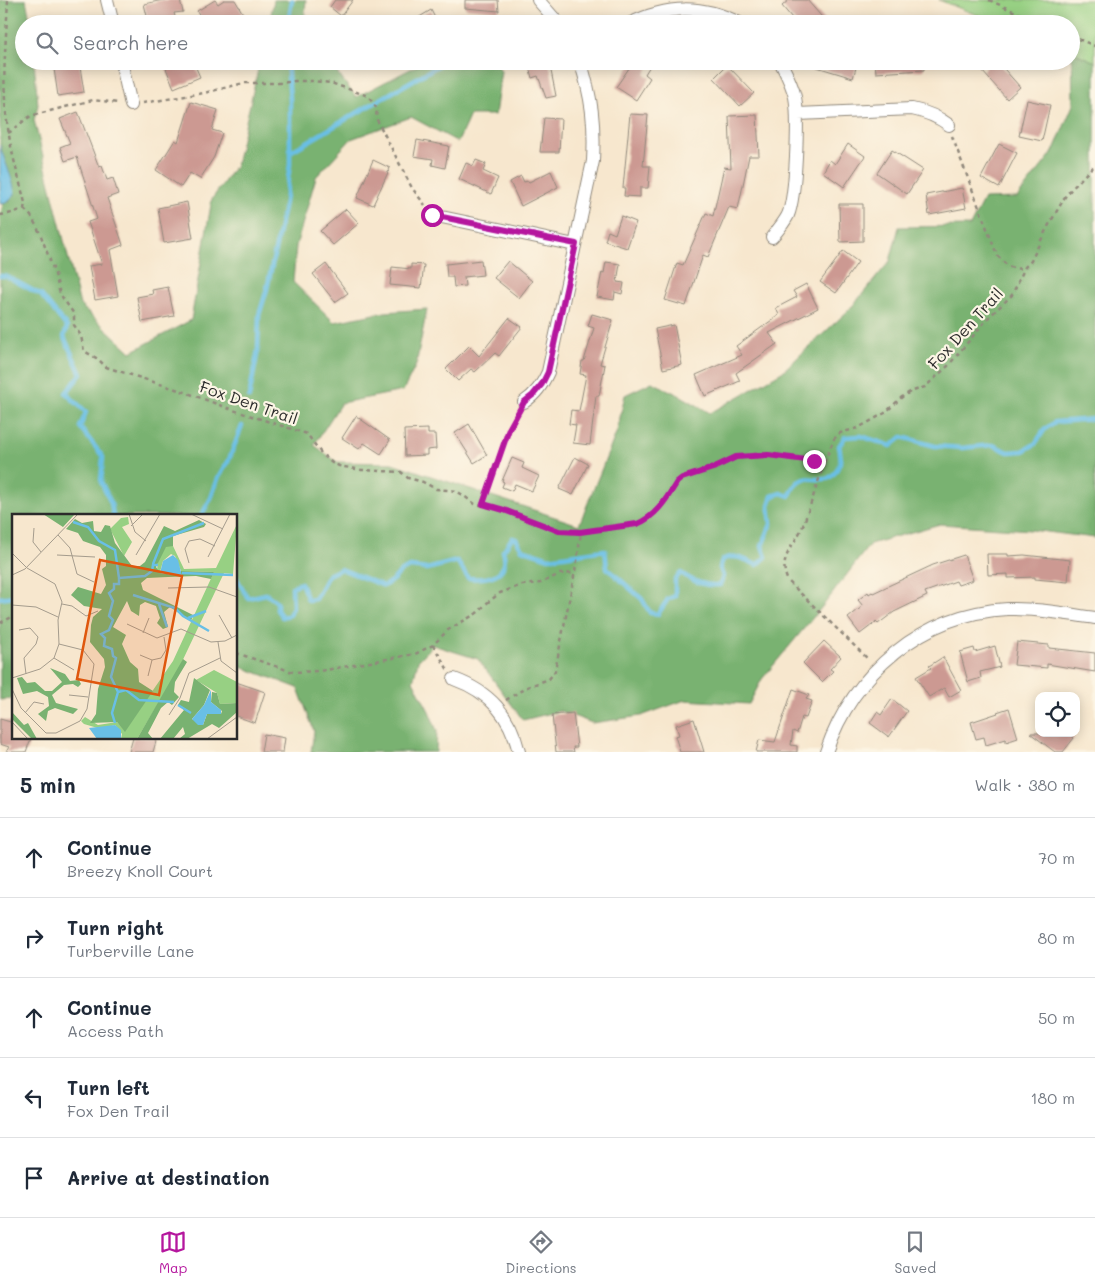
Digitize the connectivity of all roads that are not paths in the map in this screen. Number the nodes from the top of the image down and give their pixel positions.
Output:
1 (107, 0) edge
2 (538, 0) edge
3 (111, 15) edge
4 (551, 15) edge
5 (649, 15) edge
6 (723, 15) edge
7 (123, 70) edge
8 (583, 70) edge
9 (785, 70) edge
10 (131, 105) dead end
11 (798, 114) junction
12 (949, 125) road end
13 (432, 215) road end
14 (772, 236) dead end
15 (576, 244) junction
16 (524, 402) road end
17 (1095, 618) edge
18 (454, 680) road end
19 (519, 752) edge
20 (826, 752) edge

1 - 3 street
2 - 4 street
5 - 6 street
7 - 10 street
8 - 15 street
9 - 11 street
11 - 12 street
11 - 14 street
13 - 15 street
15 - 16 street
17 - 20 street
18 - 19 street

